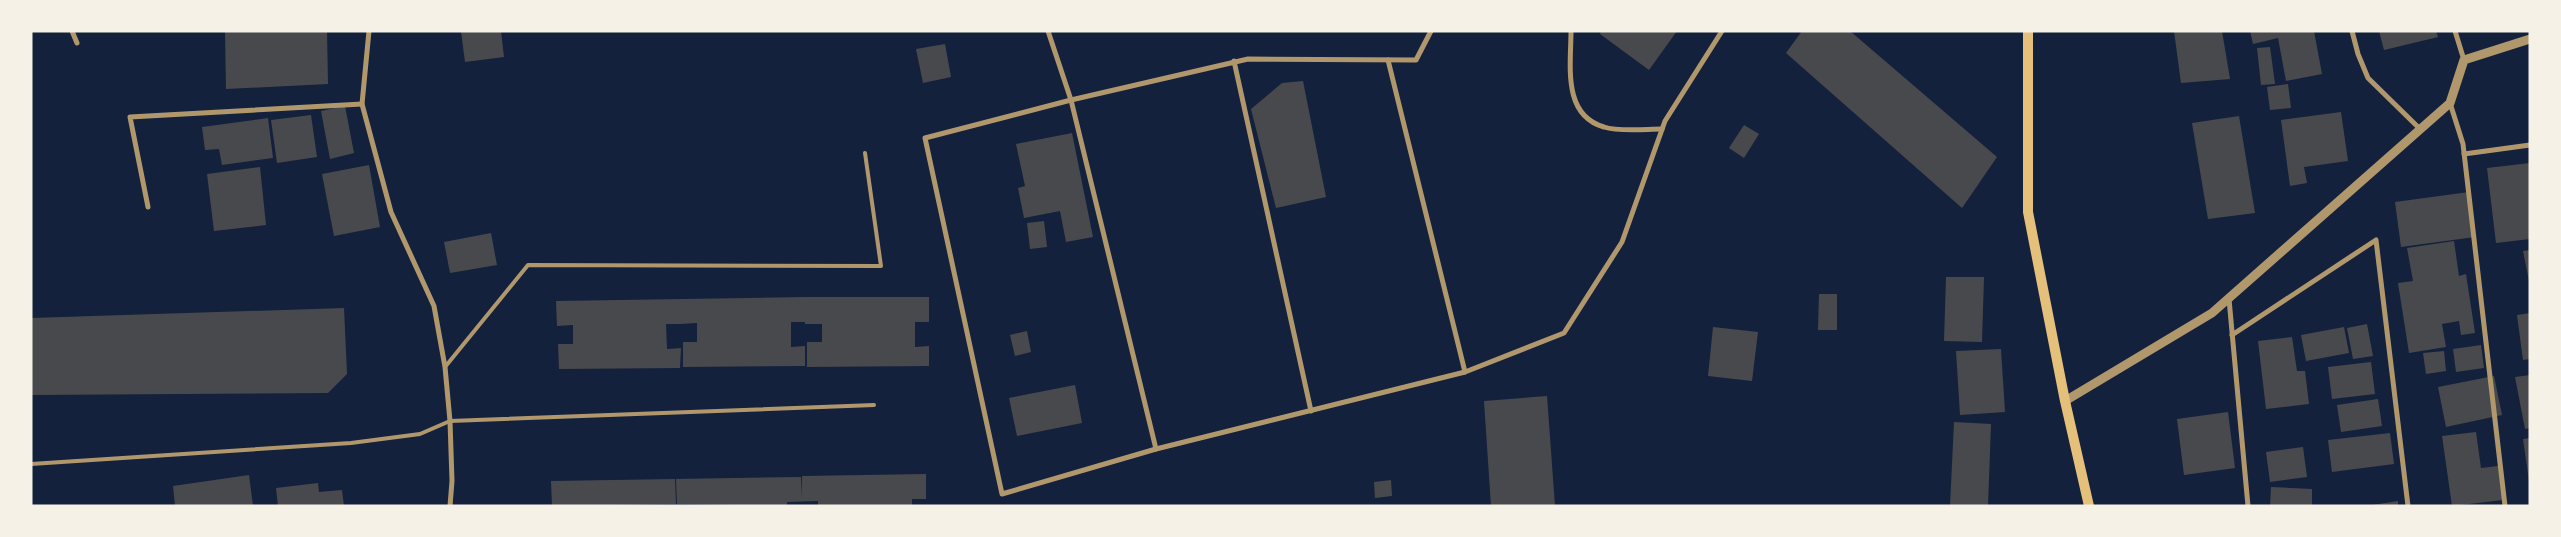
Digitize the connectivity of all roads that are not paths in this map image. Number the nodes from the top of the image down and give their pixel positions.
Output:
1 (72, 31) edge
2 (369, 31) edge
3 (1048, 31) edge
4 (1430, 31) edge
5 (1571, 31) edge
6 (1722, 31) edge
7 (2028, 31) edge
8 (2352, 31) edge
9 (2455, 31) edge
10 (2530, 39) edge
11 (77, 43) dead end
12 (1388, 60) junction
13 (2464, 60) junction
14 (1234, 61) junction
15 (1071, 100) junction
16 (2450, 103) junction
17 (362, 104) junction
18 (2419, 128) junction
19 (1662, 129) junction
20 (2530, 146) edge
21 (865, 153) dead end
22 (2464, 154) junction
23 (148, 208) dead end
24 (2229, 298) junction
25 (2232, 335) junction
26 (445, 367) junction
27 (1465, 372) junction
28 (2065, 401) junction
29 (874, 405) dead end
30 (1311, 411) junction
31 (450, 421) junction
32 (1156, 449) junction
33 (31, 464) edge
34 (450, 506) edge
35 (2089, 506) edge
36 (2248, 506) edge
37 (2408, 506) edge
38 (2505, 506) edge

1 - 11 street
2 - 17 street
3 - 15 street
4 - 12 street
5 - 19 street
6 - 19 street
7 - 28 main road
8 - 18 street
9 - 13 street
10 - 13 street
12 - 14 street
12 - 27 street
13 - 16 street
14 - 15 street
14 - 30 street
15 - 32 street
15 - 32 street
16 - 18 street
16 - 22 street
17 - 23 street
17 - 26 street
18 - 24 street
19 - 27 street
20 - 22 street
21 - 26 lane
22 - 38 street
24 - 25 street
24 - 28 street
25 - 36 street
25 - 37 street
26 - 31 street
27 - 30 street
28 - 35 main road
29 - 31 lane
30 - 32 street
31 - 33 lane
31 - 34 street

